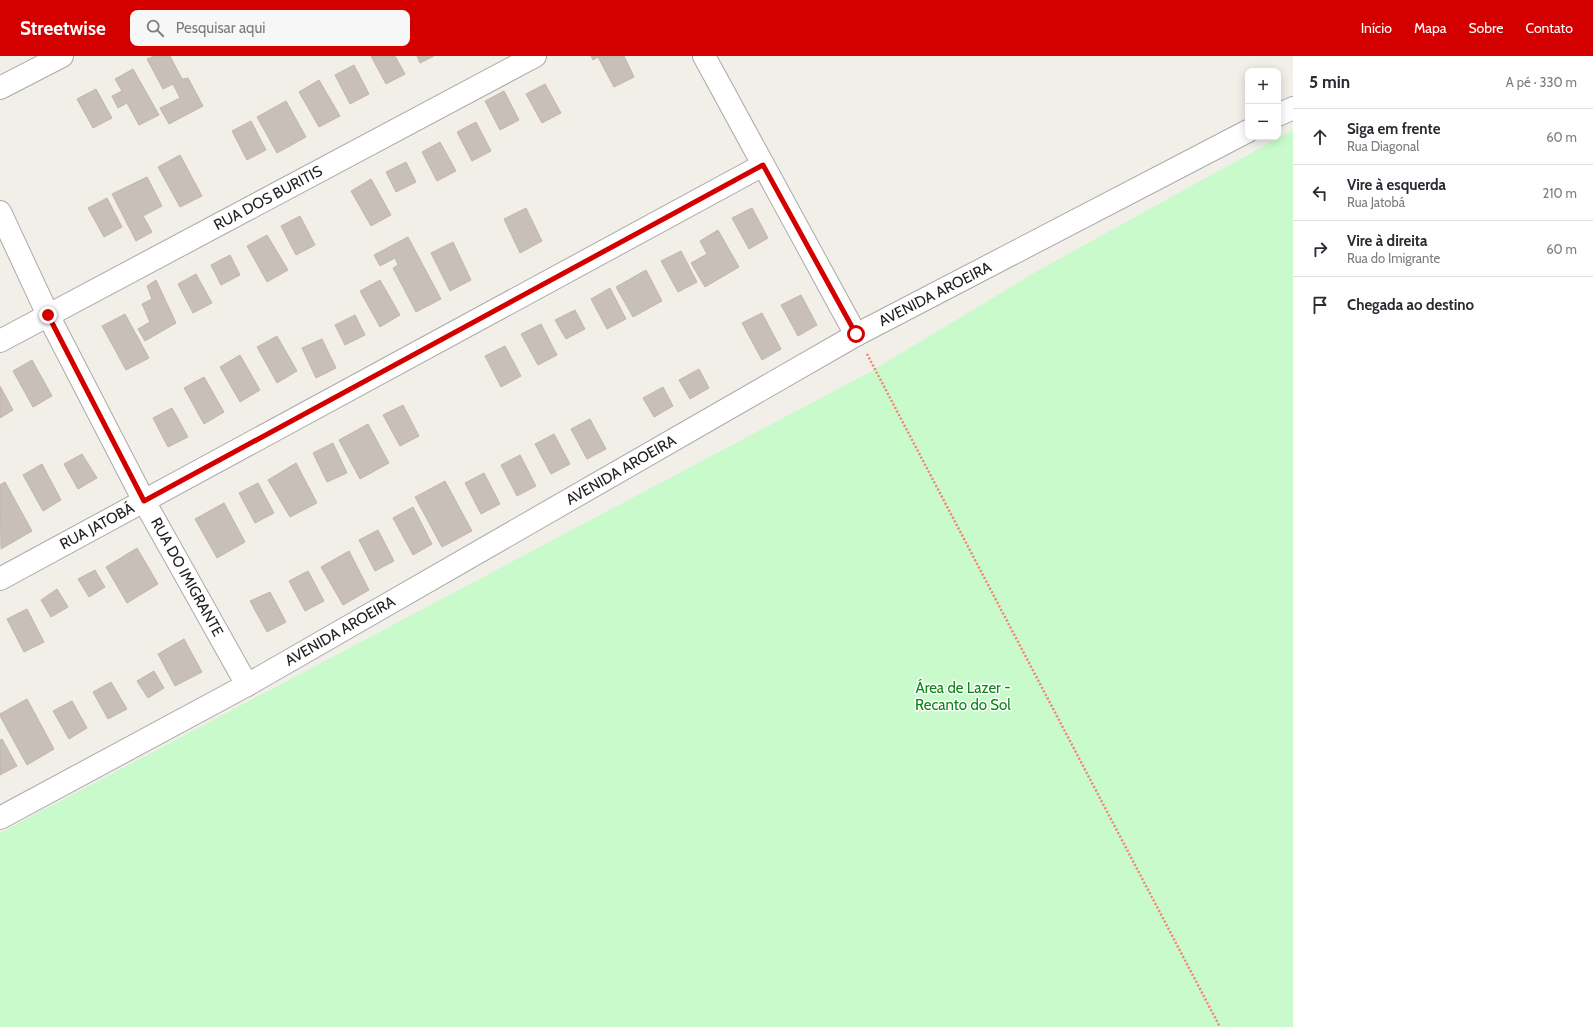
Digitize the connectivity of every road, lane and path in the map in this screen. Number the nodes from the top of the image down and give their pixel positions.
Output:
1 (62, 56) edge
2 (535, 56) edge
3 (704, 56) edge
4 (0, 88) edge
5 (1293, 108) edge
6 (1281, 114) edge
7 (1245, 133) edge
8 (763, 165) junction
9 (0, 212) edge
10 (48, 315) junction
11 (856, 334) junction
12 (0, 341) edge
13 (144, 501) junction
14 (0, 578) edge
15 (247, 684) junction
16 (0, 818) edge
17 (1220, 1027) edge

1 - 4 street
2 - 10 street, RUA DOS BURITIS
3 - 8 street
5 - 6 street
7 - 11 street, AVENIDA AROEIRA
8 - 11 street
8 - 13 street, RUA JATOBÁ
9 - 10 street, RUA DO IMIGRANTE
10 - 12 street, RUA DOS BURITIS
10 - 13 street, RUA DO IMIGRANTE
11 - 15 street, AVENIDA AROEIRA
11 - 17 path
13 - 14 street, RUA JATOBÁ
13 - 15 street, RUA DO IMIGRANTE
15 - 16 street, AVENIDA AROEIRA

